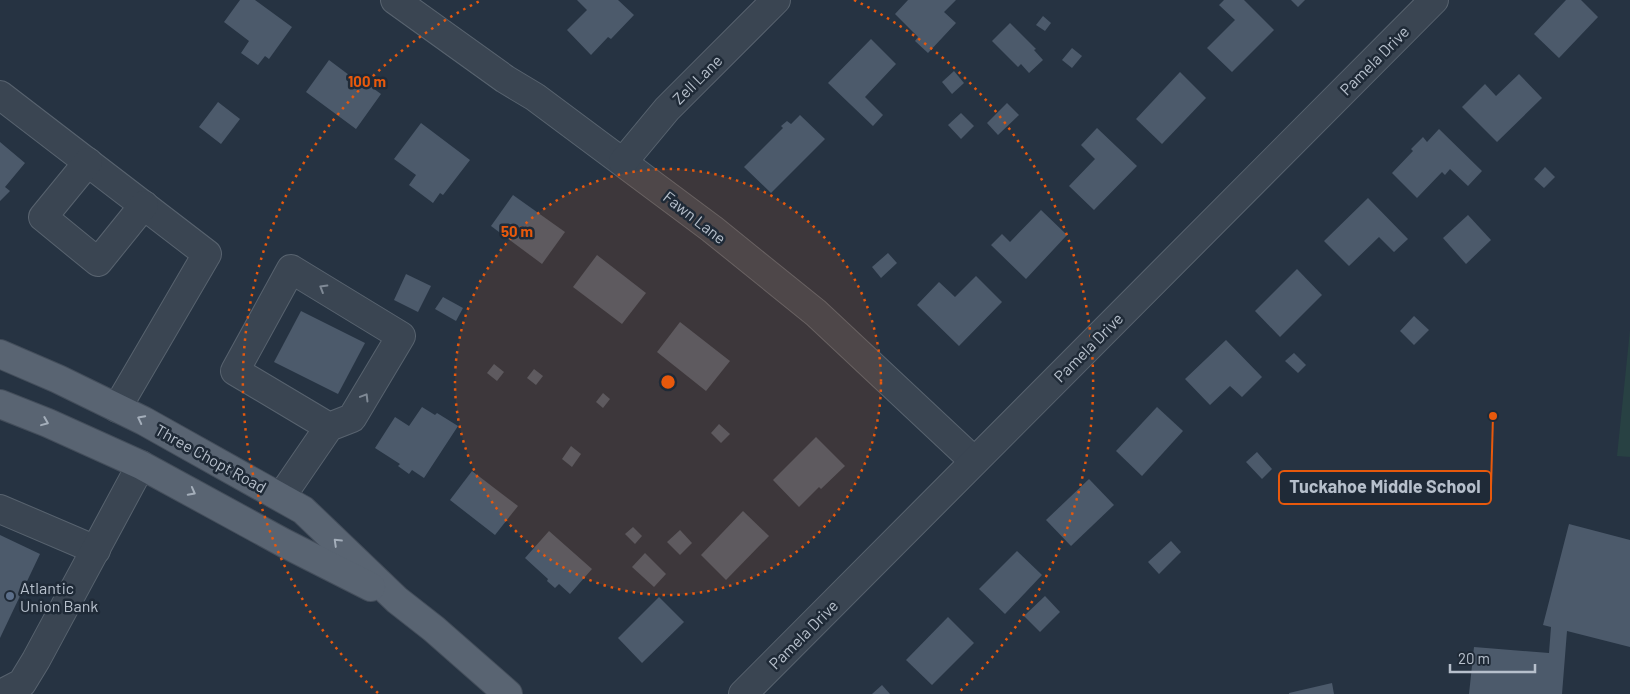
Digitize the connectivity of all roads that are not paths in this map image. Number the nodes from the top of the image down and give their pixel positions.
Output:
1 (395, 0) edge
2 (776, 0) edge
3 (1434, 0) edge
4 (0, 95) edge
5 (88, 162) junction
6 (623, 162) junction
7 (144, 206) junction
8 (0, 354) edge
9 (0, 404) edge
10 (117, 408) junction
11 (329, 427) junction
12 (974, 461) junction
13 (141, 465) junction
14 (281, 497) junction
15 (0, 509) edge
16 (96, 550) junction
17 (397, 600) junction
18 (1, 694) edge
19 (508, 694) edge
20 (743, 694) edge

1 - 6 street, Fawn Lane
2 - 6 street, Zell Lane
3 - 12 street, Pamela Drive
4 - 5 street
5 - 7 street
5 - 7 street
6 - 12 street, Fawn Lane
7 - 10 street
8 - 10 main road, Three Chopt Road
9 -> 13 main road, Three Chopt Road
14 -> 10 main road, Three Chopt Road
11 -> 11 street
11 - 14 street
12 - 20 street, Pamela Drive
13 - 16 street
13 -> 17 main road, Three Chopt Road
17 -> 14 main road, Three Chopt Road
15 - 16 street
16 - 18 street
17 - 19 main road, Three Chopt Road

